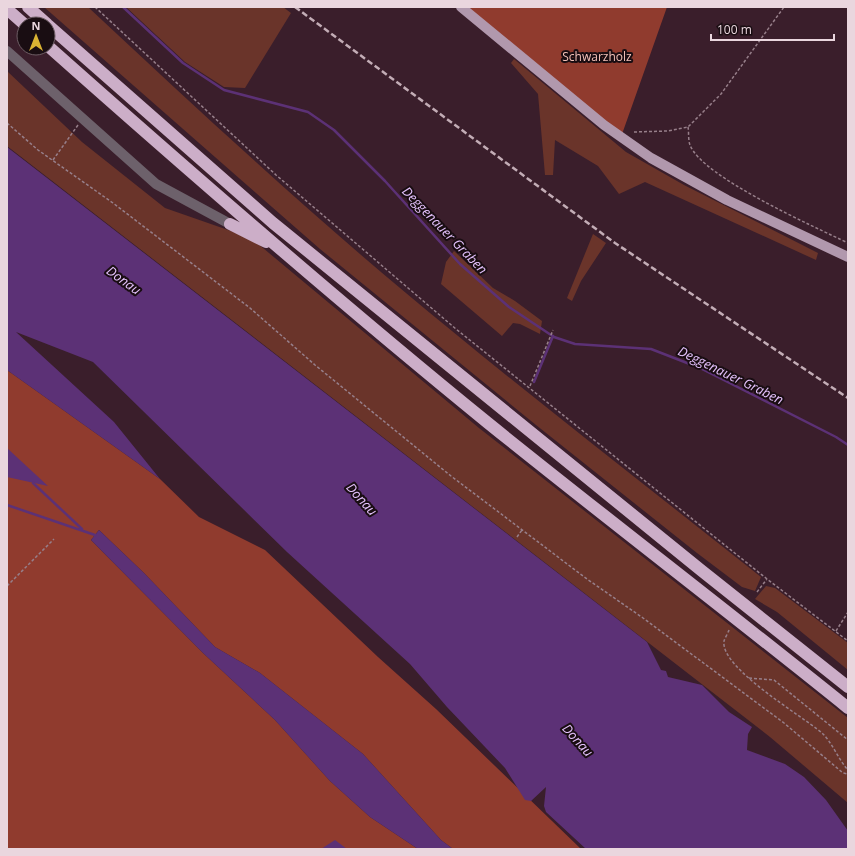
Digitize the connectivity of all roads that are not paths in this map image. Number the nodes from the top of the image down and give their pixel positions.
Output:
1 (28, 7) edge
2 (461, 7) edge
3 (7, 9) edge
4 (39, 16) edge
5 (16, 17) edge
6 (56, 31) edge
7 (7, 51) edge
8 (56, 53) edge
9 (230, 224) joint
10 (275, 245) junction
11 (848, 257) edge
12 (848, 687) edge
13 (848, 708) edge

1 - 4 highway
2 - 11 main road
3 - 5 highway
6 - 12 highway
7 - 9 lane
8 - 10 highway
9 - 10 highway
10 - 13 highway

